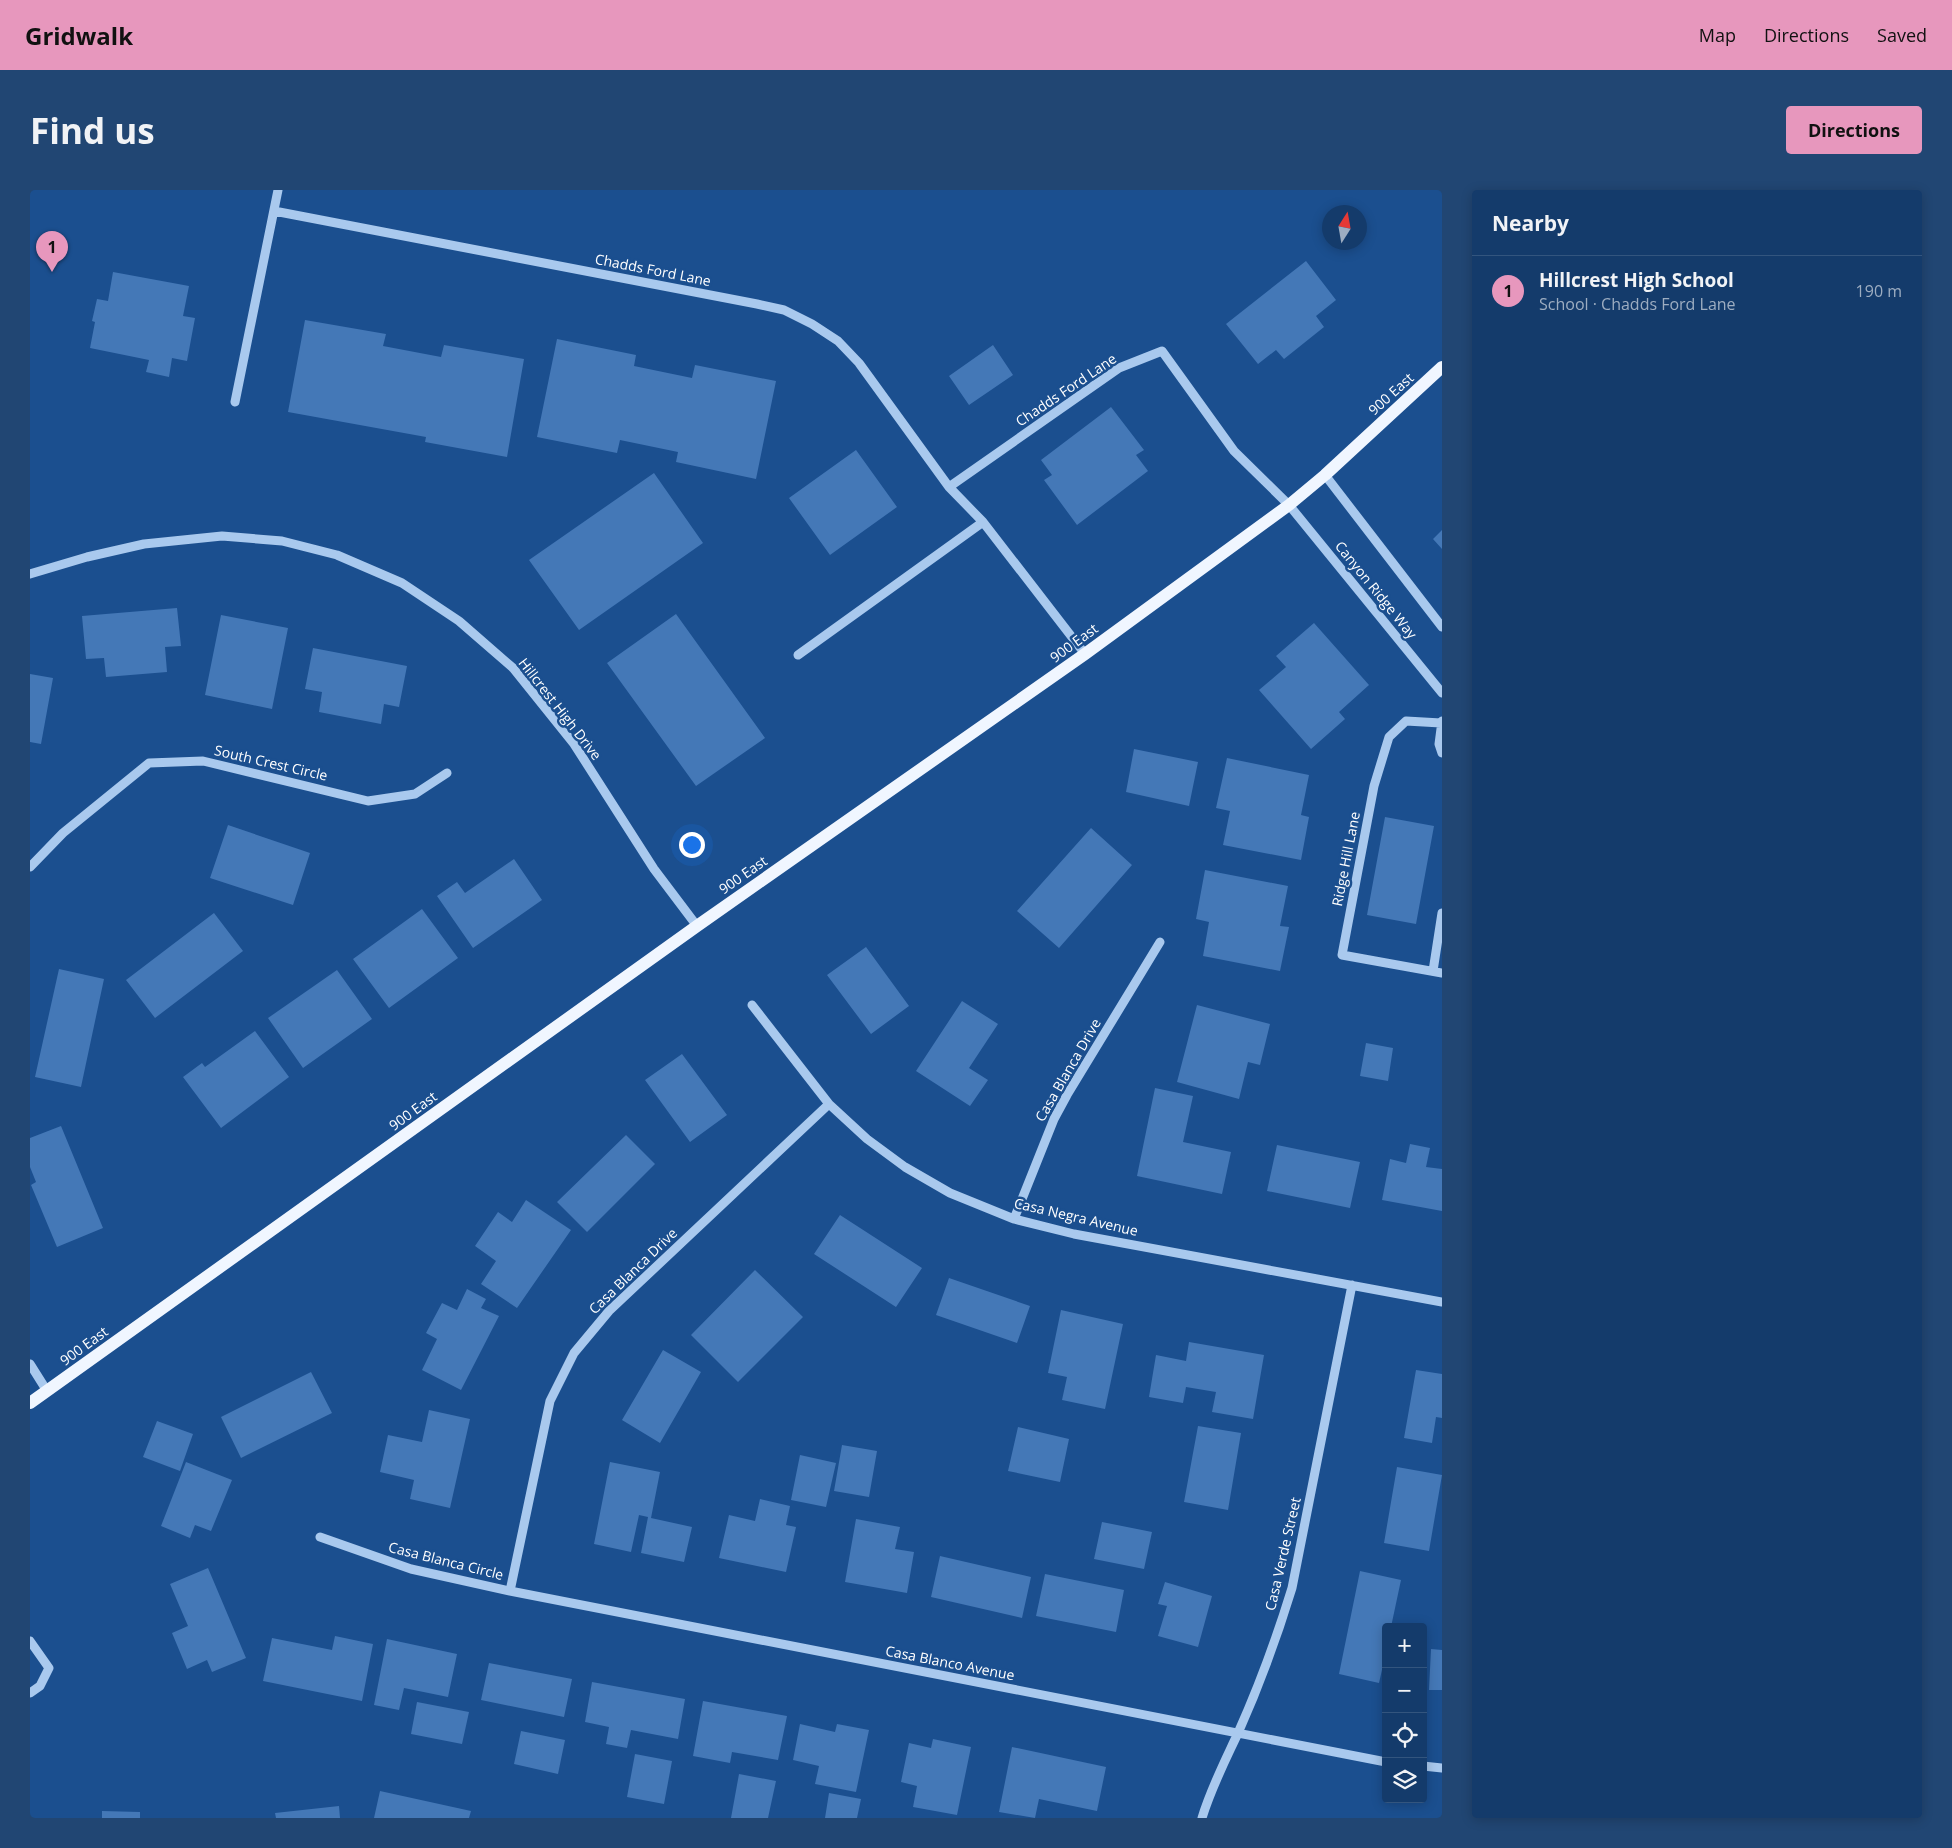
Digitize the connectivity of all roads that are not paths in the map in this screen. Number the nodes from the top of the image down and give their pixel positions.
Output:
1 (278, 190) edge
2 (274, 211) junction
3 (1442, 368) edge
4 (235, 402) dead end
5 (1325, 475) junction
6 (949, 487) junction
7 (1289, 505) junction
8 (982, 522) junction
9 (30, 574) edge
10 (1442, 627) edge
11 (1085, 654) junction
12 (798, 655) dead end
13 (1442, 693) edge
14 (1442, 722) edge
15 (1442, 753) edge
16 (447, 773) dead end
17 (30, 867) edge
18 (1442, 913) edge
19 (697, 926) junction
20 (1160, 942) dead end
21 (1437, 972) edge
22 (752, 1005) dead end
23 (829, 1104) junction
24 (1014, 1219) junction
25 (1352, 1284) junction
26 (1442, 1302) edge
27 (30, 1364) edge
28 (48, 1391) junction
29 (30, 1403) edge
30 (320, 1537) dead end
31 (510, 1591) junction
32 (30, 1641) edge
33 (30, 1693) edge
34 (1238, 1732) junction
35 (1382, 1761) edge
36 (1427, 1766) edge
37 (1442, 1768) edge
38 (1202, 1818) edge

1 - 2 street
2 - 4 street
2 - 6 street, Chadds Ford Lane
3 - 5 main road, 900 East
5 - 7 main road, 900 East
5 - 10 street, Canyon Ridge Way
6 - 7 street, Chadds Ford Lane
6 - 8 street, Chadds Ford Lane
7 - 11 main road, 900 East
7 - 13 street, Canyon Ridge Way
8 - 11 street, Chadds Ford Lane
8 - 12 street
9 - 19 street, Hillcrest High Drive
11 - 19 main road, 900 East
14 - 15 street
14 - 21 street, Ridge Hill Lane
16 - 17 street, South Crest Circle
18 - 21 street, Ridge Hill Lane
19 - 28 main road, 900 East
20 - 24 street, Casa Blanca Drive
22 - 23 street, Casa Negra Avenue
23 - 24 street, Casa Negra Avenue
23 - 31 street, Casa Blanca Drive
24 - 25 street, Casa Negra Avenue
25 - 26 street, Casa Negra Avenue
25 - 34 street, Casa Verde Street
27 - 28 street
28 - 29 main road, 900 East
30 - 31 street, Casa Blanca Circle
31 - 34 street, Casa Blanco Avenue
32 - 33 street
34 - 35 street, Casa Blanco Avenue
34 - 38 street, Casa Verde Street
36 - 37 street

